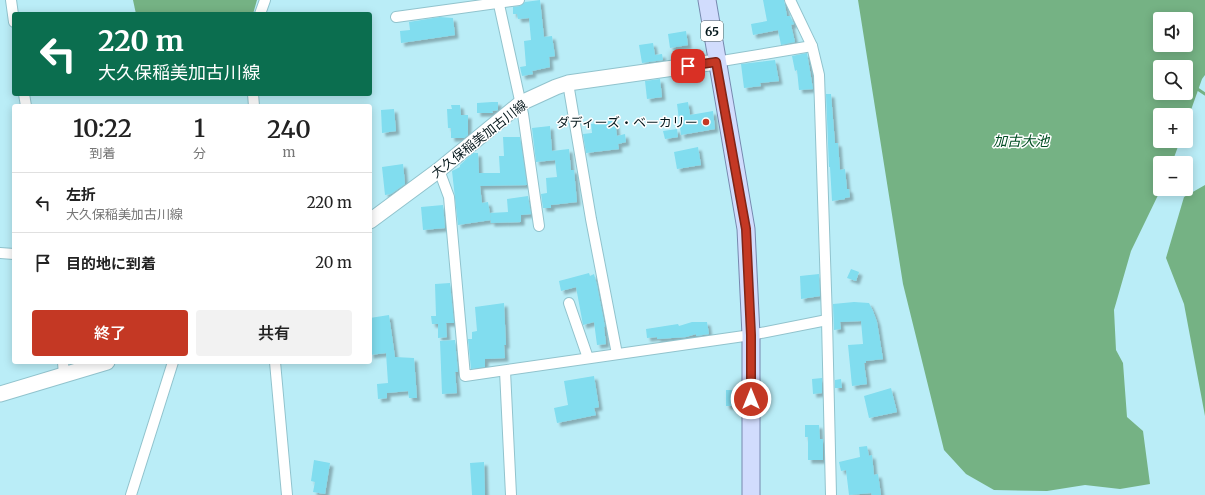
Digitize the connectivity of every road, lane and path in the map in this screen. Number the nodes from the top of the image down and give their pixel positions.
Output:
1 (11, 0) edge
2 (265, 0) edge
3 (519, 0) edge
4 (707, 0) edge
5 (790, 0) edge
6 (499, 2) edge
7 (13, 12) edge
8 (261, 12) edge
9 (396, 17) dead end
10 (812, 46) junction
11 (716, 62) junction
12 (568, 83) junction
13 (521, 103) junction
14 (439, 170) junction
15 (372, 220) edge
16 (539, 226) dead end
17 (0, 253) edge
18 (12, 254) edge
19 (569, 303) dead end
20 (827, 320) junction
21 (751, 335) junction
22 (617, 354) junction
23 (588, 358) junction
24 (92, 364) edge
25 (172, 364) edge
26 (275, 364) edge
27 (63, 368) edge
28 (505, 371) junction
29 (0, 394) edge
30 (130, 495) edge
31 (287, 495) edge
32 (511, 495) edge
33 (751, 495) edge
34 (831, 495) edge

1 - 7 street
2 - 8 street
3 - 6 street
4 - 11 main road, 65
5 - 10 street
6 - 9 street
6 - 13 street
10 - 11 street
10 - 20 street
11 - 12 main road, 大久保稲美加古川線
11 - 21 main road, 65
12 - 13 main road, 大久保稲美加古川線
12 - 22 street
13 - 14 main road, 大久保稲美加古川線
13 - 16 street
14 - 15 main road, 大久保稲美加古川線
14 - 28 street
17 - 18 street
19 - 23 street
20 - 21 street
20 - 34 street
21 - 22 street
21 - 33 main road, 65
22 - 23 street
23 - 28 street
24 - 27 main road
25 - 30 street
26 - 31 street
27 - 29 main road
28 - 32 street

